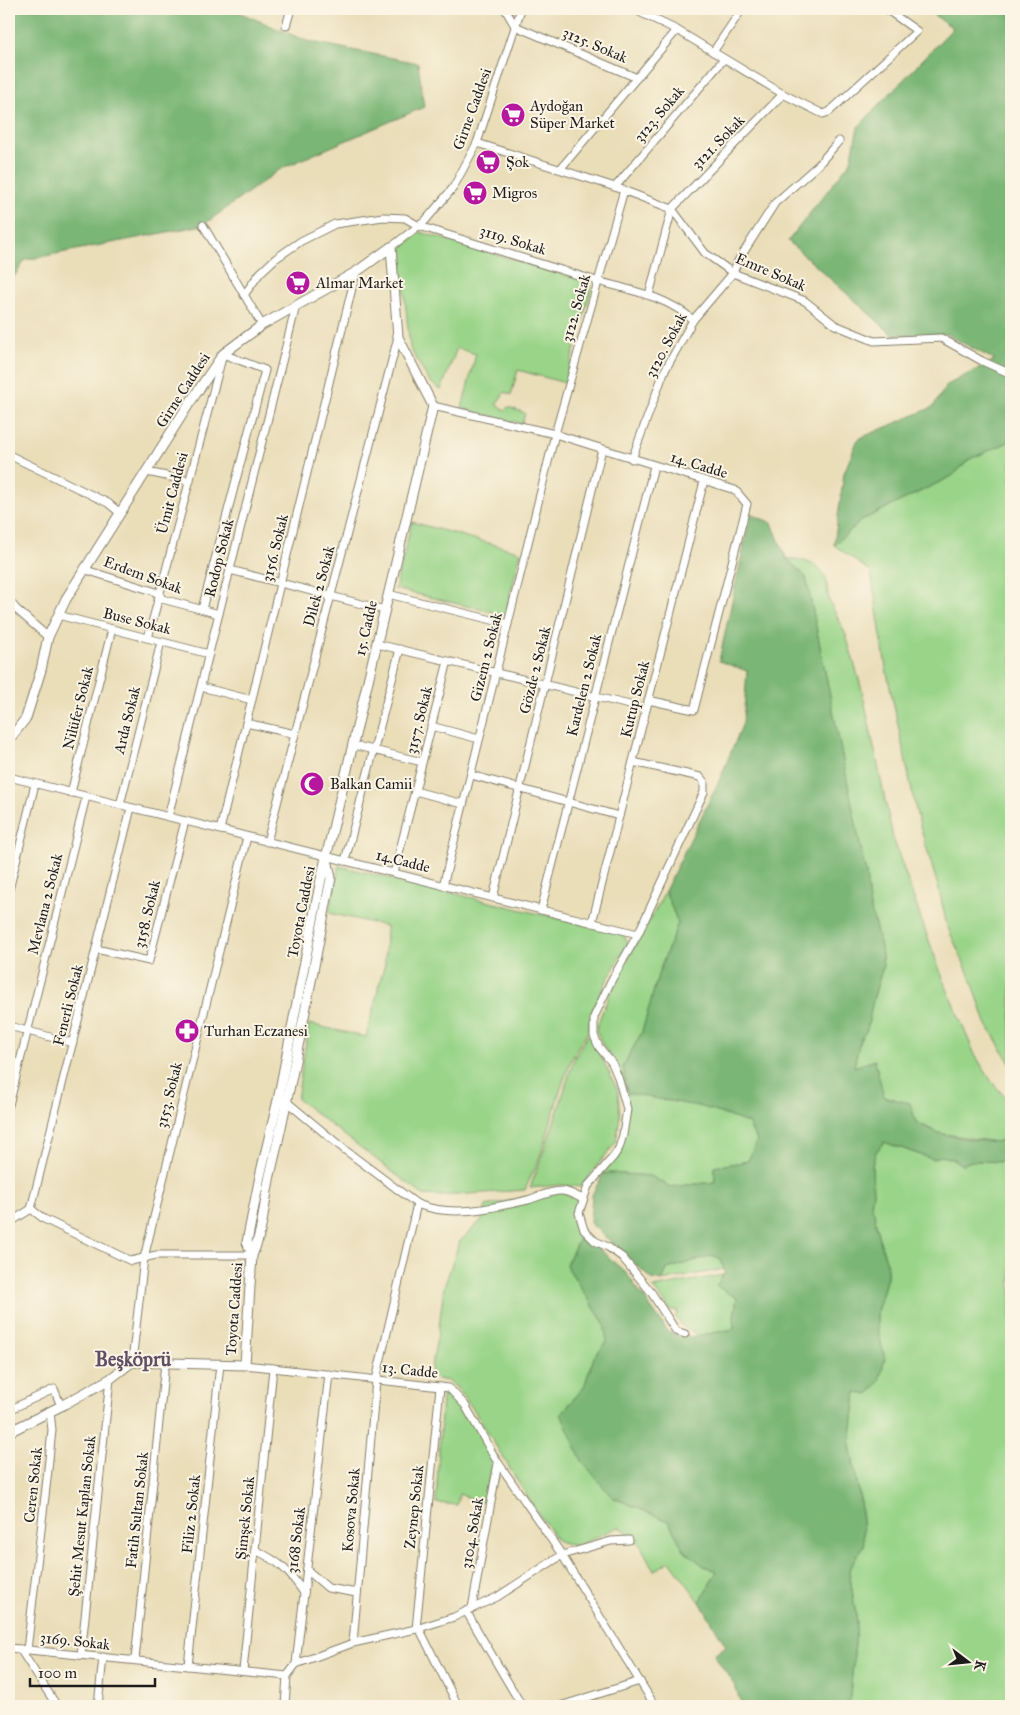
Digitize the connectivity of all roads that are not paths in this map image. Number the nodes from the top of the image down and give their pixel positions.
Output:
1 (290, 9) edge
2 (505, 9) edge
3 (521, 9) edge
4 (633, 9) edge
5 (742, 9) edge
6 (886, 9) edge
7 (286, 26) dead end
8 (515, 26) junction
9 (677, 30) junction
10 (713, 52) junction
11 (724, 59) junction
12 (636, 78) junction
13 (783, 94) junction
14 (839, 141) dead end
15 (477, 142) junction
16 (561, 168) junction
17 (615, 186) junction
18 (624, 190) junction
19 (672, 209) junction
20 (203, 225) dead end
21 (419, 226) junction
22 (391, 247) junction
23 (356, 272) junction
24 (733, 274) junction
25 (598, 281) junction
26 (648, 294) junction
27 (244, 296) junction
28 (296, 306) junction
29 (693, 320) junction
30 (262, 325) junction
31 (398, 337) junction
32 (223, 354) junction
33 (1011, 374) edge
34 (433, 406) junction
35 (555, 434) junction
36 (602, 449) junction
37 (9, 455) edge
38 (632, 459) junction
39 (654, 466) junction
40 (147, 472) junction
41 (190, 481) junction
42 (704, 481) junction
43 (120, 513) junction
44 (86, 570) junction
45 (230, 570) junction
46 (281, 582) junction
47 (388, 594) junction
48 (160, 595) junction
49 (331, 596) junction
50 (9, 600) edge
51 (202, 609) junction
52 (385, 610) junction
53 (219, 614) junction
54 (58, 615) junction
55 (508, 624) junction
56 (112, 629) junction
57 (48, 637) junction
58 (148, 638) junction
59 (161, 642) junction
60 (377, 644) junction
61 (400, 649) junction
62 (209, 654) junction
63 (448, 661) junction
64 (496, 672) junction
65 (545, 684) junction
66 (201, 687) junction
67 (596, 696) junction
68 (252, 700) junction
69 (648, 700) junction
70 (646, 709) junction
71 (246, 723) junction
72 (431, 726) junction
73 (295, 734) junction
74 (480, 739) junction
75 (9, 740) edge
76 (353, 746) junction
77 (374, 751) junction
78 (422, 762) junction
79 (633, 762) junction
80 (471, 775) junction
81 (9, 777) edge
82 (35, 784) junction
83 (520, 789) junction
84 (415, 791) junction
85 (71, 793) junction
86 (86, 796) junction
87 (568, 802) junction
88 (463, 804) junction
89 (120, 805) junction
90 (131, 808) junction
91 (619, 816) junction
92 (168, 817) junction
93 (185, 821) junction
94 (220, 830) junction
95 (247, 837) junction
96 (267, 842) junction
97 (327, 856) junction
98 (345, 861) junction
99 (394, 873) junction
100 (443, 886) junction
101 (9, 890) edge
102 (493, 898) junction
103 (541, 910) junction
104 (592, 923) junction
105 (638, 934) junction
106 (96, 950) junction
107 (9, 1026) edge
108 (27, 1031) junction
109 (73, 1043) junction
110 (283, 1101) junction
111 (9, 1105) edge
112 (583, 1199) junction
113 (417, 1204) junction
114 (31, 1209) junction
115 (9, 1223) edge
116 (252, 1256) junction
117 (144, 1258) junction
118 (685, 1334) dead end
119 (132, 1362) junction
120 (165, 1362) junction
121 (220, 1364) junction
122 (244, 1365) junction
123 (273, 1368) junction
124 (329, 1374) junction
125 (110, 1379) junction
126 (376, 1380) junction
127 (440, 1387) junction
128 (61, 1406) junction
129 (9, 1410) edge
130 (50, 1412) junction
131 (9, 1432) edge
132 (498, 1463) junction
133 (628, 1540) dead end
134 (255, 1550) junction
135 (562, 1555) junction
136 (307, 1570) junction
137 (304, 1592) junction
138 (357, 1594) junction
139 (469, 1610) junction
140 (417, 1629) junction
141 (354, 1643) junction
142 (9, 1648) edge
143 (24, 1649) junction
144 (81, 1655) junction
145 (102, 1657) junction
146 (135, 1660) junction
147 (296, 1664) junction
148 (188, 1666) junction
149 (243, 1671) junction
150 (287, 1676) junction
151 (640, 1681) junction
152 (57, 1706) edge
153 (98, 1706) edge
154 (285, 1706) edge
155 (458, 1706) edge
156 (522, 1706) edge
157 (560, 1706) edge
158 (655, 1706) edge

1 - 7 street
2 - 8 street
3 - 8 street, Girne Caddesi
4 - 9 street
5 - 10 street
6 - 13 street
8 - 12 street, 3125. Sokak
8 - 15 street, Girne Caddesi
9 - 10 street
9 - 12 street
10 - 11 street
11 - 13 street
11 - 17 street, 3123. Sokak
12 - 16 street
13 - 19 street, 3121. Sokak
14 - 24 street, 3120. Sokak
15 - 16 street
15 - 21 street, Girne Caddesi
16 - 17 street
17 - 18 street
18 - 19 street
18 - 25 street, 3122. Sokak
19 - 24 street, Emre Sokak
19 - 26 street
20 - 27 street
21 - 22 street, Girne Caddesi
21 - 25 street, 3119. Sokak
21 - 27 street, 3119. Sokak
22 - 23 street, Girne Caddesi
22 - 31 street
23 - 28 street, Girne Caddesi
23 - 46 street, 3156. Sokak
24 - 29 street, 3120. Sokak
24 - 33 street, Emre Sokak
25 - 26 street, 3119. Sokak
25 - 35 street, 3122. Sokak
26 - 29 street, 3119. Sokak
27 - 30 street
28 - 30 street, Girne Caddesi
28 - 45 street, Rodop Sokak
29 - 38 street, 3120. Sokak
30 - 32 street, Girne Caddesi
31 - 34 street
31 - 49 street, Dilek 2 Sokak
32 - 40 street, Girne Caddesi
32 - 41 street, Ümit Caddesi
32 - 51 street
34 - 35 street, 14. Cadde
34 - 47 street, 15. Cadde
35 - 36 street, 14. Cadde
35 - 55 street, Gizem 2 Sokak
36 - 38 street, 14. Cadde
36 - 65 street, Gözde 2 Sokak
37 - 43 street
38 - 39 street, 14. Cadde
39 - 42 street, 14. Cadde
39 - 67 street, Kardelen 2 Sokak
40 - 41 street
40 - 43 street, Girne Caddesi
41 - 48 street, Ümit Caddesi
42 - 69 street, Kutup Sokak
42 - 69 street, 14. Cadde
43 - 44 street, Girne Caddesi
44 - 48 street, Erdem Sokak
44 - 54 street, Girne Caddesi
45 - 46 street
45 - 53 street, Rodop Sokak
46 - 49 street
46 - 68 street, 3156. Sokak
47 - 52 street, 15. Cadde
47 - 55 street
48 - 51 street, Erdem Sokak
48 - 58 street, Ümit Caddesi
49 - 52 street
49 - 73 street, Dilek 2 Sokak
50 - 57 street
51 - 53 street, Erdem Sokak
52 - 60 street, 15. Cadde
53 - 62 street, Rodop Sokak
54 - 56 street, Buse Sokak
54 - 57 street, Girne Caddesi
55 - 64 street, Gizem 2 Sokak
56 - 58 street, Buse Sokak
56 - 85 street, Nilüfer Sokak
57 - 75 street, Girne Caddesi
58 - 59 street, Buse Sokak
59 - 62 street, Buse Sokak
59 - 89 street, Arda Sokak
60 - 61 street
60 - 76 street, 15. Cadde
61 - 63 street
61 - 77 street
62 - 66 street, Rodop Sokak
63 - 64 street
63 - 72 street, 3157. Sokak
64 - 65 street
64 - 74 street, Gizem 2 Sokak
65 - 67 street
65 - 83 street, Gözde 2 Sokak
66 - 68 street
66 - 92 street, Rodop Sokak
67 - 70 street
67 - 87 street, Kardelen 2 Sokak
68 - 71 street, 3156. Sokak
69 - 70 street, Kutup Sokak
70 - 79 street, Kutup Sokak
71 - 73 street
71 - 94 street, 3156. Sokak
72 - 74 street
72 - 78 street, 3157. Sokak
73 - 96 street, Dilek 2 Sokak
74 - 80 street, Gizem 2 Sokak
76 - 77 street
76 - 97 street, 15. Cadde
77 - 78 street
77 - 98 street
78 - 84 street, 3157. Sokak
79 - 91 street, Kutup Sokak
79 - 105 street
80 - 83 street
80 - 88 street, Gizem 2 Sokak
81 - 82 street, 14.Cadde
82 - 85 street, 14.Cadde
82 - 101 street
83 - 87 street
83 - 102 street, Gözde 2 Sokak
84 - 88 street
84 - 99 street, 3157. Sokak
85 - 86 street, 14.Cadde
86 - 89 street, 14.Cadde
86 - 108 street, Mevlana 2 Sokak
87 - 91 street
87 - 103 street, Kardelen 2 Sokak
88 - 100 street, Gizem 2 Sokak
89 - 90 street, 14.Cadde
90 - 92 street, 14.Cadde
90 - 106 street, Fenerli Sokak
91 - 104 street, Kutup Sokak
92 - 93 street, 14.Cadde
93 - 94 street, 14.Cadde
93 - 106 street, 3158. Sokak
94 - 95 street, 14.Cadde
95 - 96 street, 14.Cadde
95 - 117 street, 3153. Sokak
96 - 97 street, 14.Cadde
97 - 98 street, 14.Cadde
97 - 110 street, Toyota Caddesi
98 - 99 street, 14.Cadde
99 - 100 street, 14.Cadde
100 - 102 street, 14.Cadde
102 - 103 street, 14.Cadde
103 - 104 street, 14.Cadde
104 - 105 street, 14.Cadde
105 - 112 street
106 - 109 street, Fenerli Sokak
107 - 108 street
108 - 109 street
108 - 111 street, Mevlana 2 Sokak
109 - 114 street, Fenerli Sokak
110 - 113 street
110 - 116 street, Toyota Caddesi
112 - 113 street
112 - 118 street
113 - 126 street, Kosova Sokak
114 - 115 street
114 - 117 street
116 - 117 street
116 - 122 street, Toyota Caddesi
117 - 119 street, 3153. Sokak
119 - 120 street, 13. Cadde
119 - 125 street
120 - 121 street, 13. Cadde
120 - 146 street, Fatih Sultan Sokak
121 - 122 street, 13. Cadde
121 - 148 street, Filiz 2 Sokak
122 - 123 street, 13. Cadde
123 - 124 street, 13. Cadde
123 - 134 street, Şimşek Sokak
124 - 126 street, 13. Cadde
124 - 136 street, 3168 Sokak
125 - 128 street
125 - 144 street, Şehit Mesut Kaplan Sokak
126 - 127 street, 13. Cadde
126 - 138 street, Kosova Sokak
127 - 132 street, 13. Cadde
127 - 140 street, Zeynep Sokak
128 - 129 street
128 - 130 street
130 - 131 street
130 - 143 street, Ceren Sokak
132 - 135 street, 13. Cadde
132 - 139 street, 3104. Sokak
133 - 135 street
134 - 137 street
134 - 149 street, Şimşek Sokak
135 - 139 street
135 - 151 street, 13. Cadde
136 - 137 street, 3168 Sokak
136 - 138 street
137 - 147 street, 3168 Sokak
138 - 141 street, Kosova Sokak
139 - 140 street
139 - 156 street
140 - 141 street
140 - 155 street
141 - 147 street
142 - 143 street, 3169. Sokak
143 - 144 street, 3169. Sokak
143 - 152 street
144 - 145 street, 3169. Sokak
145 - 146 street, 3169. Sokak
145 - 153 street
146 - 148 street, 3169. Sokak
147 - 150 street
148 - 149 street, 3169. Sokak
149 - 150 street, 3169. Sokak
150 - 154 street
151 - 157 street
151 - 158 street, 13. Cadde

